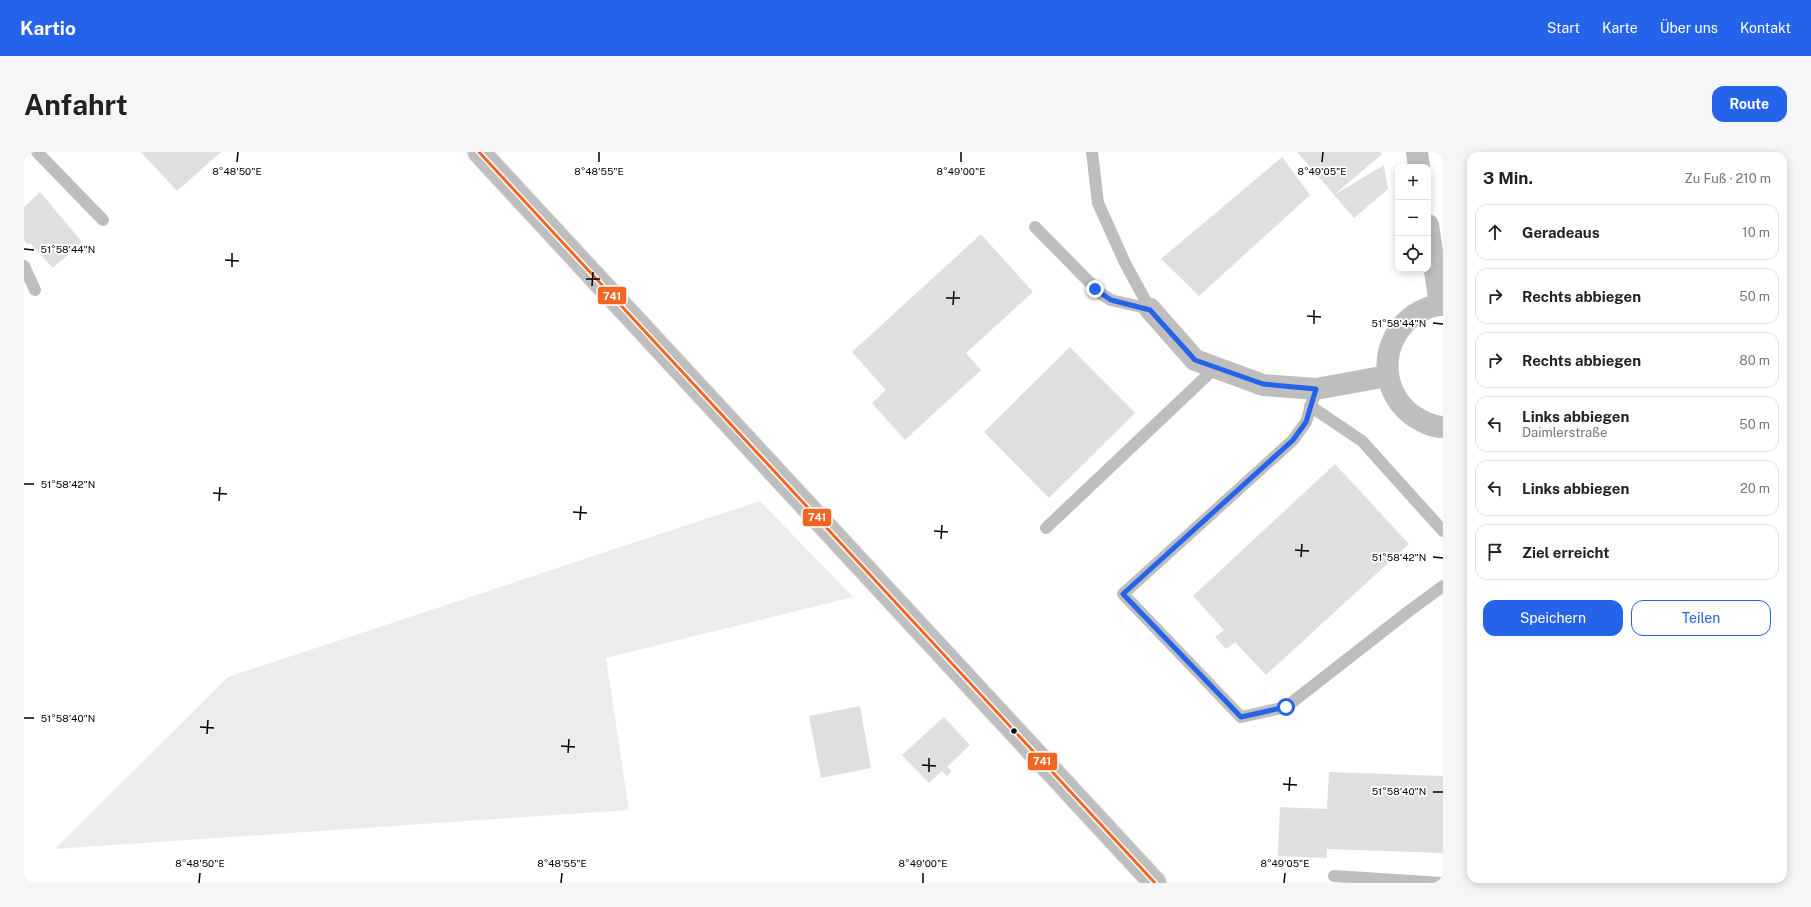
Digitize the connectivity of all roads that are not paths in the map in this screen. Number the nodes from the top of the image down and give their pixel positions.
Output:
1 (37, 152) edge
2 (479, 152) edge
3 (1092, 152) edge
4 (1417, 152) edge
5 (1419, 164) edge
6 (103, 220) dead end
7 (1035, 227) dead end
8 (1430, 236) edge
9 (24, 266) edge
10 (35, 290) dead end
11 (1442, 304) edge
12 (1150, 310) junction
13 (1215, 368) junction
14 (1387, 376) junction
15 (1313, 398) junction
16 (1443, 427) edge
17 (1046, 528) dead end
18 (1443, 531) edge
19 (1443, 586) edge
20 (1334, 876) dead end
21 (1155, 883) edge
22 (1443, 883) edge

1 - 6 lane
2 - 21 main road
3 - 12 lane
4 - 5 main road
7 - 12 lane
8 - 11 main road
9 - 10 lane
11 - 14 main road
12 - 13 main road
13 - 15 main road
13 - 17 lane
14 - 15 main road
14 - 16 main road
15 - 18 lane
15 - 19 lane
20 - 22 lane

